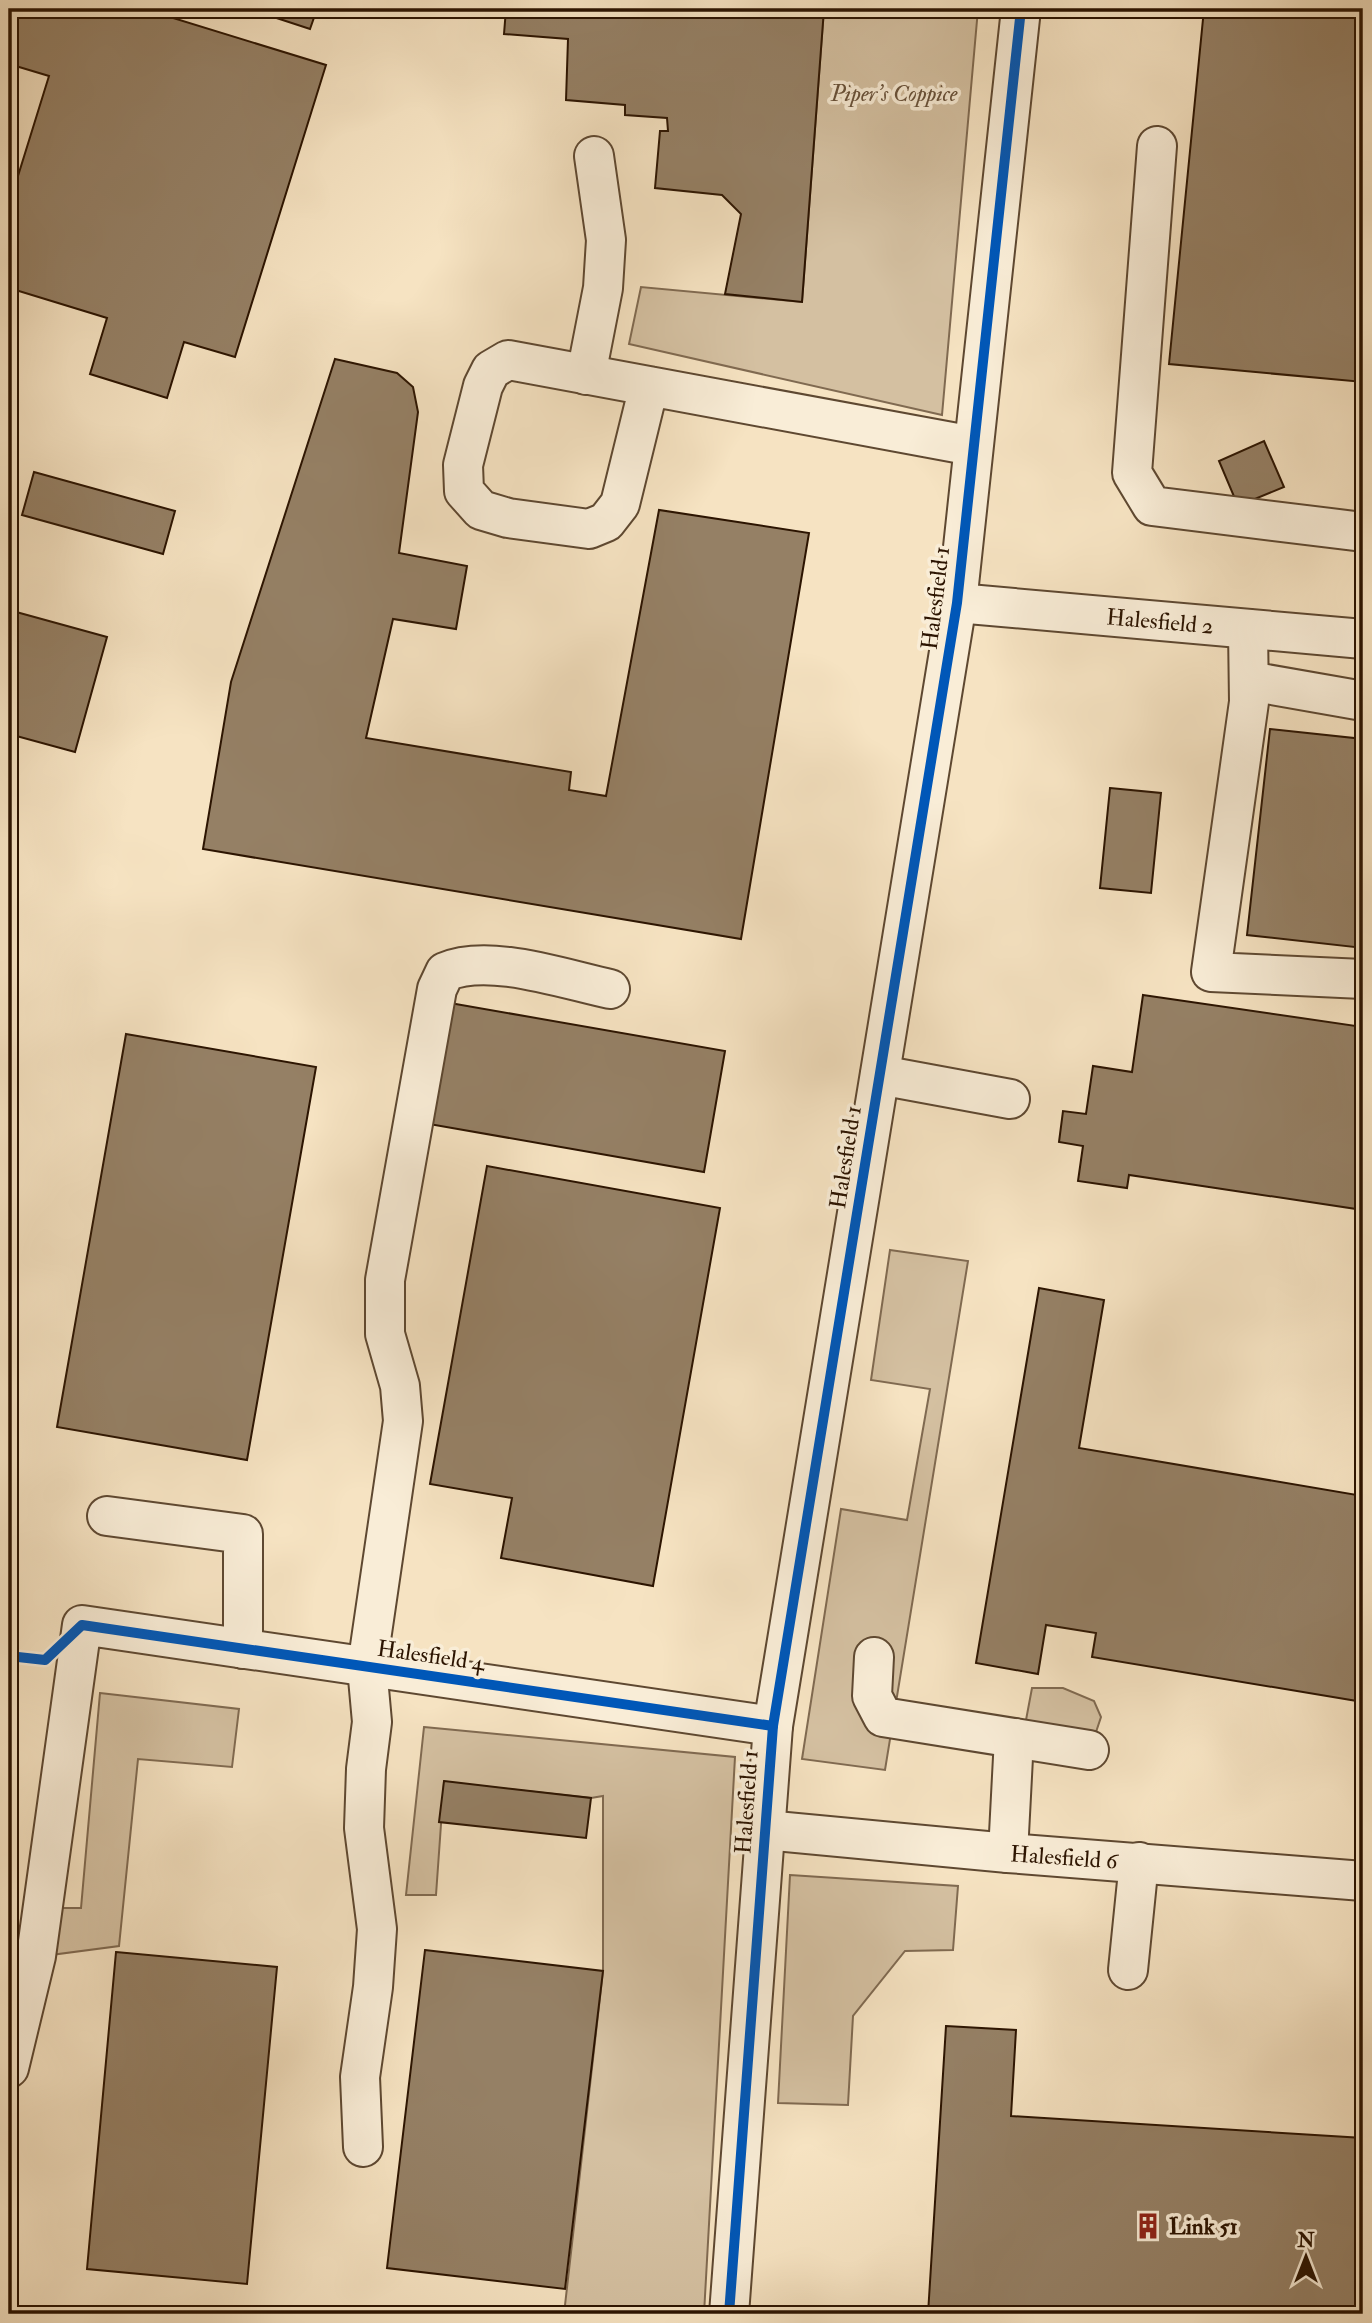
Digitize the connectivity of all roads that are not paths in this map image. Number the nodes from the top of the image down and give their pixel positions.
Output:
1 (1021, 9) edge
2 (1157, 146) dead end
3 (594, 156) dead end
4 (586, 375) junction
5 (649, 386) junction
6 (973, 446) junction
7 (1363, 532) edge
8 (957, 603) junction
9 (1248, 629) junction
10 (1363, 639) edge
11 (1249, 681) junction
12 (1363, 701) edge
13 (1363, 979) edge
14 (610, 989) dead end
15 (880, 1075) junction
16 (1010, 1099) dead end
17 (107, 1516) dead end
18 (243, 1649) junction
19 (874, 1657) dead end
20 (367, 1667) junction
21 (773, 1726) junction
22 (1014, 1738) junction
23 (1088, 1750) dead end
24 (765, 1830) junction
25 (1008, 1853) junction
26 (1139, 1862) junction
27 (1363, 1881) edge
28 (1128, 1970) dead end
29 (9, 2068) edge
30 (363, 2147) dead end
31 (729, 2314) edge

1 - 6 street, Halesfield 1
2 - 7 street
3 - 4 street
4 - 5 street
4 - 5 street
5 - 6 street
6 - 8 street, Halesfield 1
8 - 9 street, Halesfield 2
8 - 15 street, Halesfield 1
9 - 10 street, Halesfield 2
9 - 11 street
11 - 12 street
11 - 13 street
14 - 20 street
15 - 16 street
15 - 21 street, Halesfield 1
17 - 18 street
18 - 20 street, Halesfield 4
18 - 29 street, Halesfield 4
19 - 22 street
20 - 21 street, Halesfield 4
20 - 30 street
21 - 24 street, Halesfield 1
22 - 23 street
22 - 25 street
24 - 25 street, Halesfield 6
24 - 31 street, Halesfield 1
25 - 26 street, Halesfield 6
26 - 27 street, Halesfield 6
26 - 28 street

